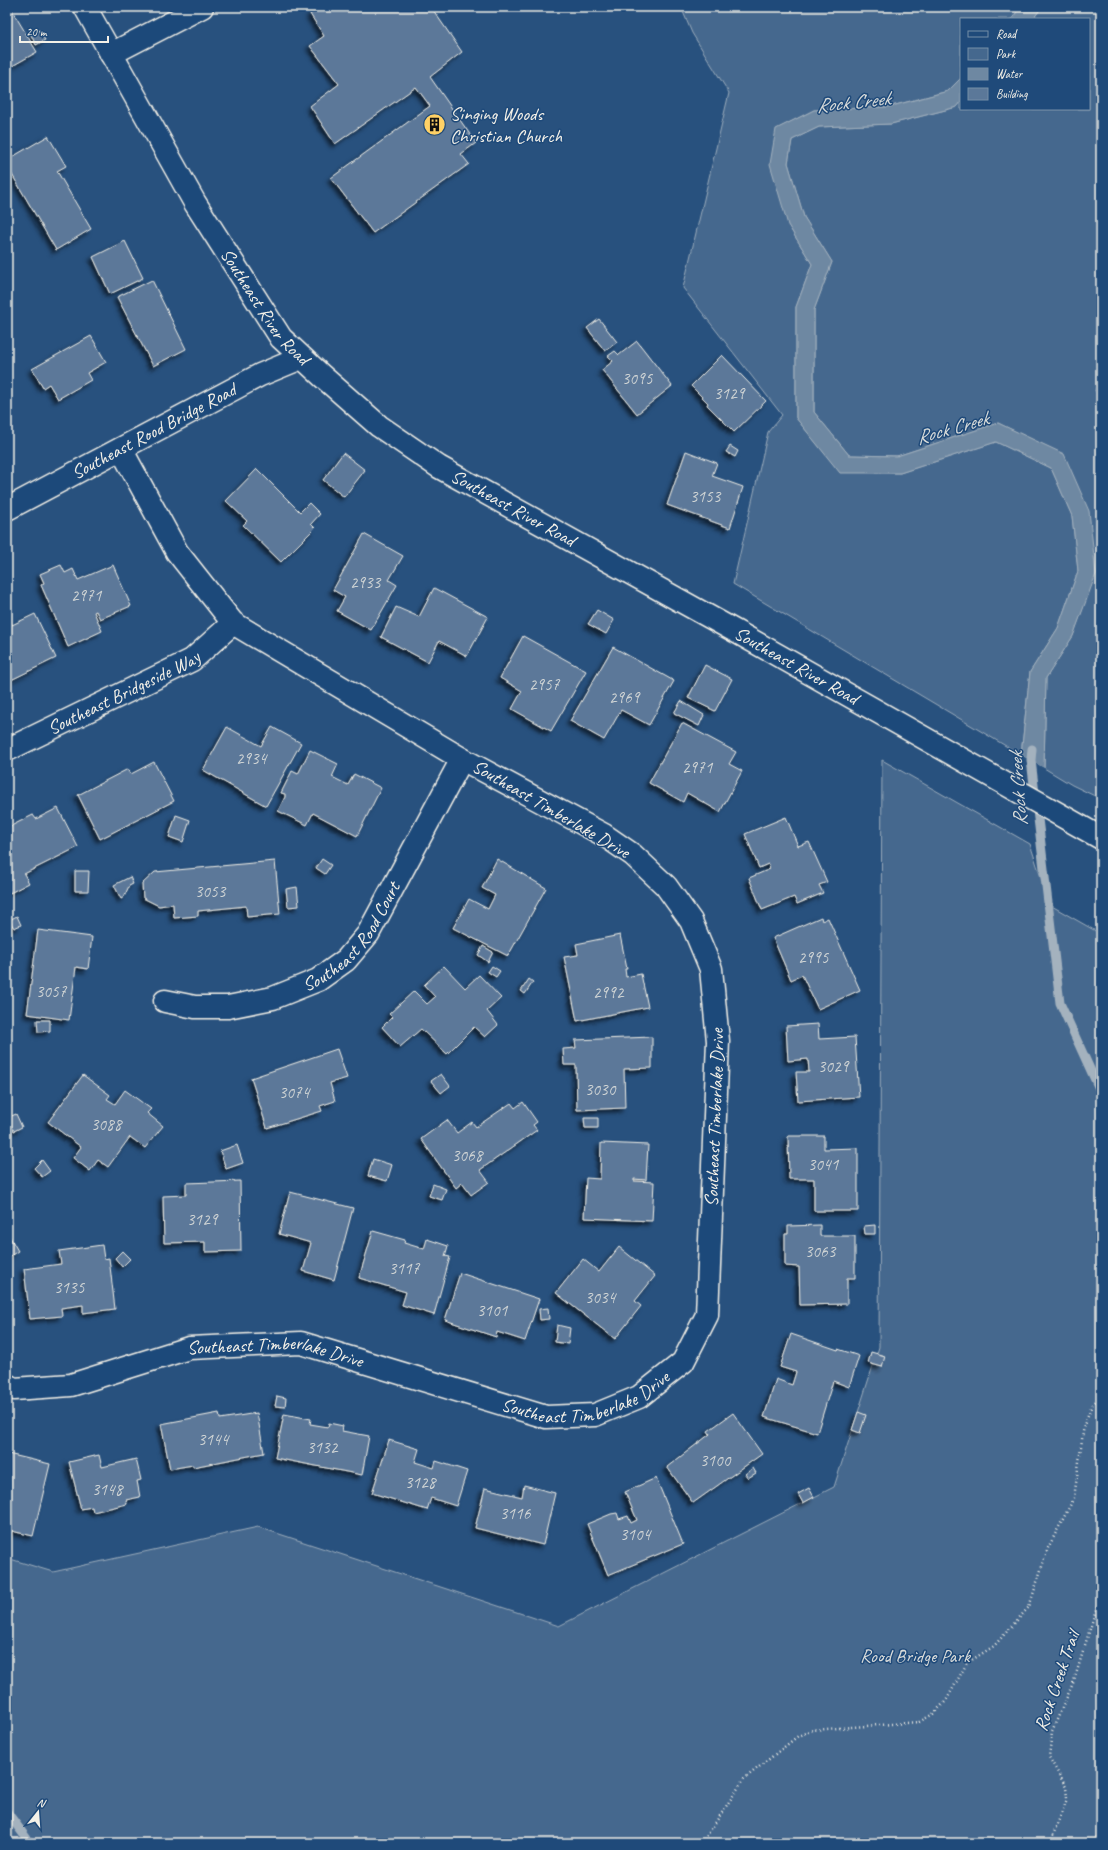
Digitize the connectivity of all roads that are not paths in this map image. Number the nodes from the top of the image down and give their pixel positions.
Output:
1 (85, 7) edge
2 (202, 7) edge
3 (111, 54) junction
4 (301, 358) junction
5 (121, 449) junction
6 (7, 509) edge
7 (232, 623) junction
8 (7, 750) edge
9 (462, 758) junction
10 (1101, 838) edge
11 (165, 1002) dead end
12 (7, 1385) edge

1 - 3 street, Southeast River Road
2 - 3 street
3 - 4 street, Southeast River Road
4 - 5 street, Southeast Rood Bridge Road
4 - 10 street, Southeast River Road
5 - 6 street, Southeast Rood Bridge Road
5 - 7 street, Southeast Timberlake Drive
7 - 8 street, Southeast Bridgeside Way
7 - 9 street, Southeast Timberlake Drive
9 - 11 street, Southeast Rood Court
9 - 12 street, Southeast Timberlake Drive

